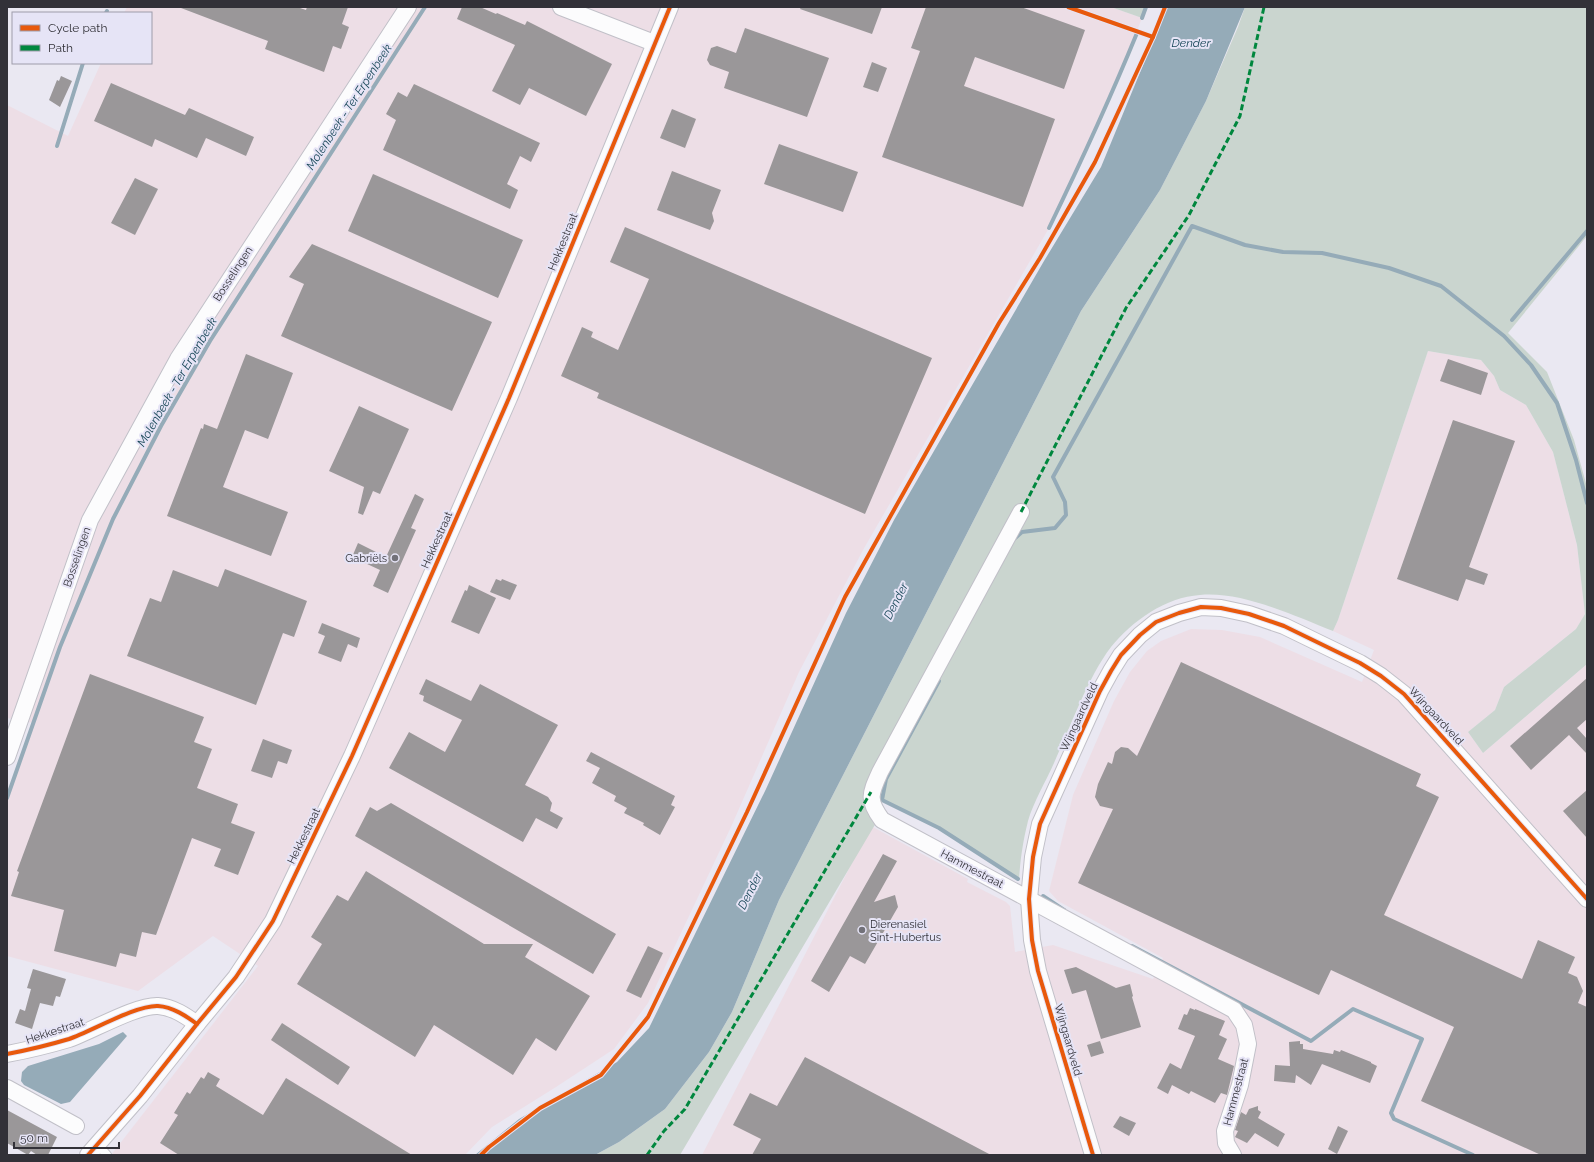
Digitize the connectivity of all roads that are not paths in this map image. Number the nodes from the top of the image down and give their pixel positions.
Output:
1 (408, 7) edge
2 (561, 7) edge
3 (670, 7) edge
4 (654, 43) junction
5 (1021, 512) dead end
6 (7, 756) edge
7 (1029, 899) junction
8 (1587, 899) edge
9 (197, 1024) junction
10 (7, 1054) edge
11 (7, 1088) edge
12 (76, 1126) dead end
13 (95, 1152) edge
14 (1093, 1155) edge
15 (1233, 1155) edge

1 - 6 street, Bosselingen
2 - 4 street
3 - 4 street, Hekkestraat
4 - 9 street, Hekkestraat
5 - 7 street, Hammestraat
7 - 8 street, Wijngaardveld
7 - 14 street, Wijngaardveld
7 - 15 street, Hammestraat
9 - 10 street, Hekkestraat
9 - 13 street, Hekkestraat
11 - 12 street

